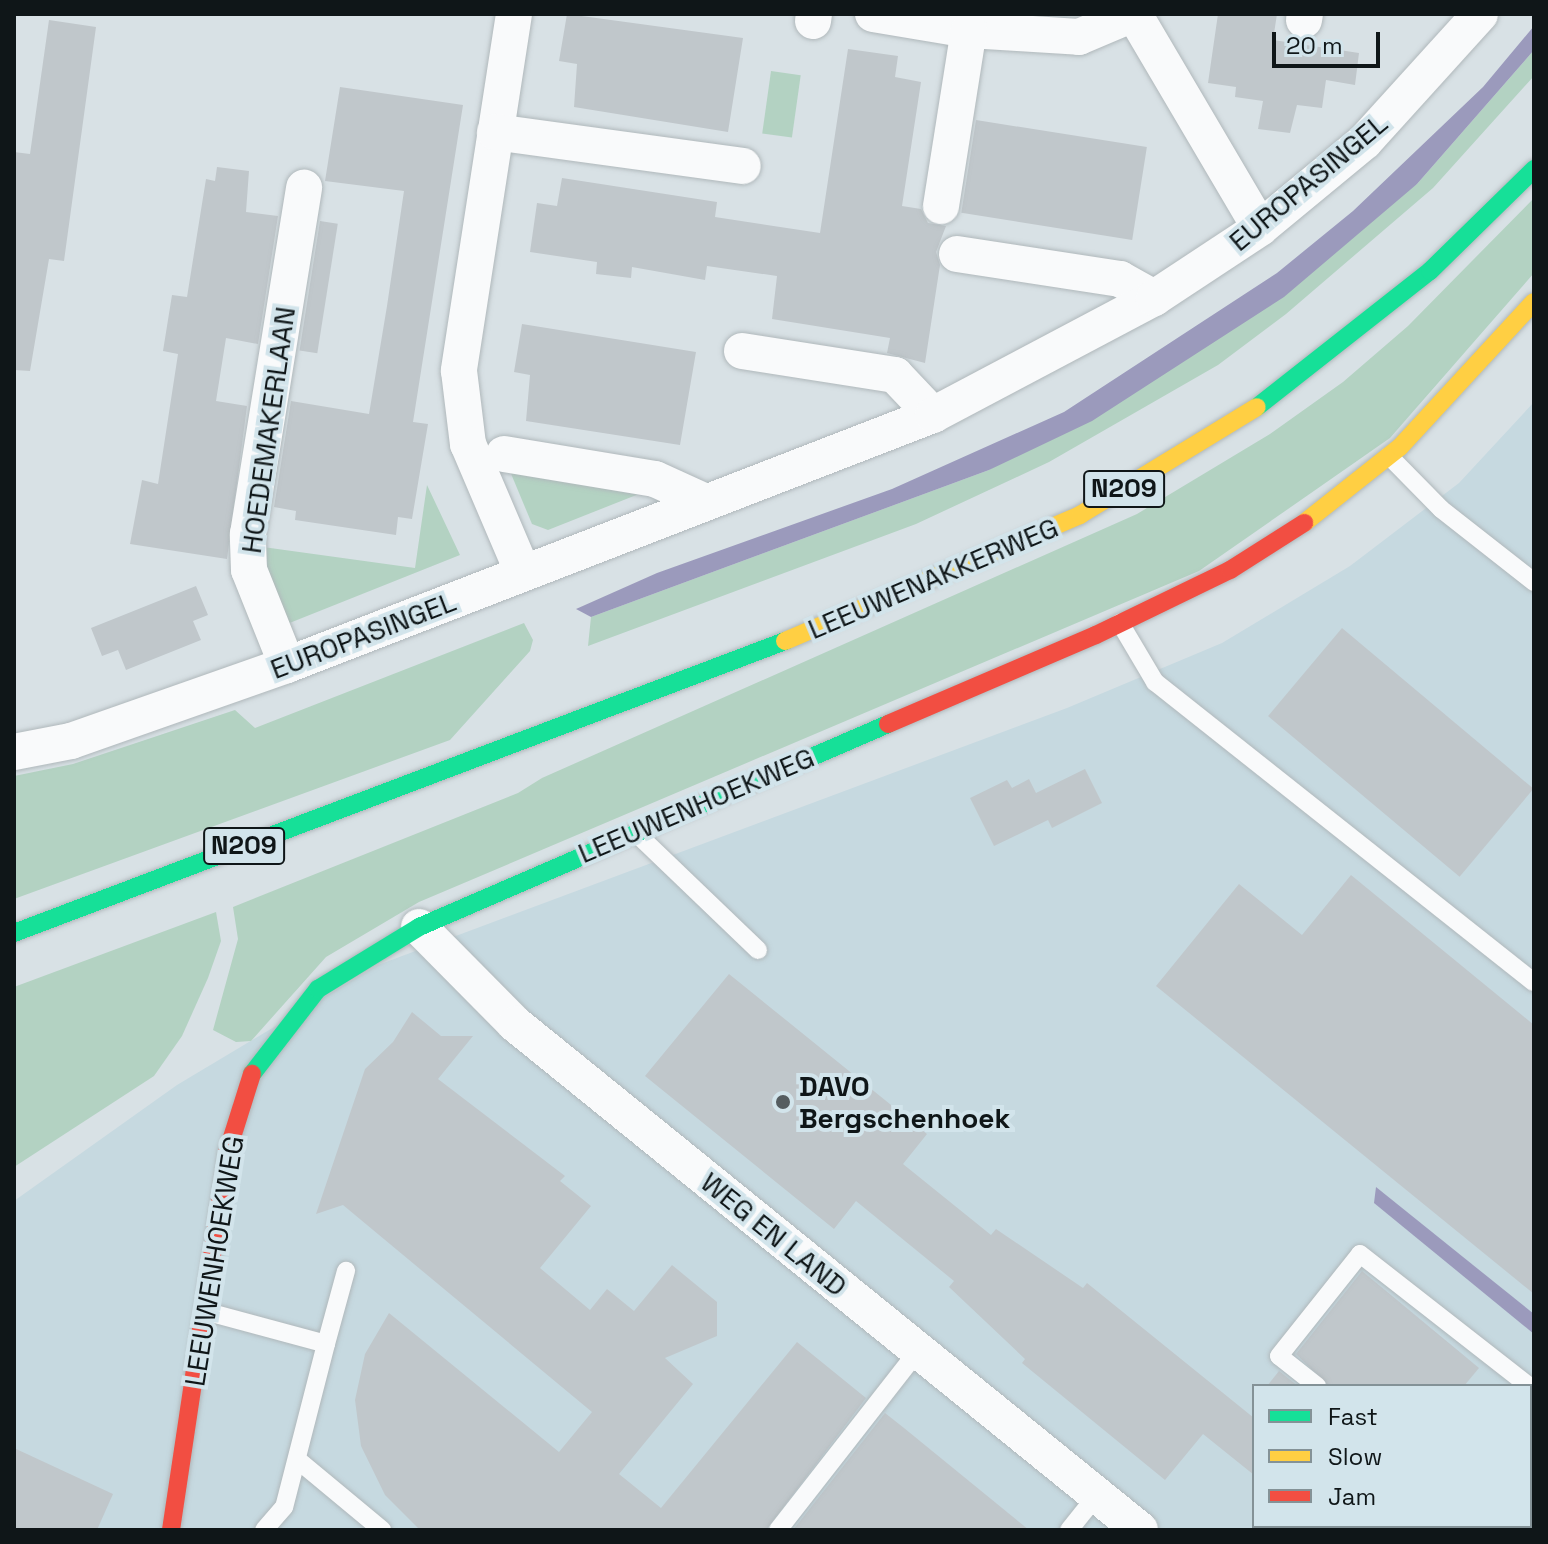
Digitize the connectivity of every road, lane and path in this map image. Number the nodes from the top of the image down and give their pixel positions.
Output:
1 (514, 14) edge
2 (873, 14) edge
3 (1134, 14) edge
4 (1480, 14) edge
5 (969, 30) junction
6 (495, 132) junction
7 (743, 166) dead end
8 (1534, 169) edge
9 (304, 188) dead end
10 (941, 206) dead end
11 (1260, 228) junction
12 (957, 254) dead end
13 (1154, 298) junction
14 (1534, 302) edge
15 (742, 351) dead end
16 (933, 415) junction
17 (504, 454) dead end
18 (1389, 456) junction
19 (706, 502) junction
20 (523, 573) junction
21 (1534, 582) edge
22 (1120, 623) junction
23 (287, 665) junction
24 (14, 752) edge
25 (634, 831) junction
26 (419, 927) junction
27 (14, 933) edge
28 (758, 950) dead end
29 (1534, 982) edge
30 (346, 1271) dead end
31 (204, 1311) junction
32 (326, 1344) junction
33 (918, 1351) junction
34 (1314, 1384) edge
35 (1526, 1384) edge
36 (299, 1461) junction
37 (1097, 1495) junction
38 (1132, 1527) edge
39 (171, 1530) edge
40 (264, 1530) edge
41 (382, 1530) edge
42 (778, 1530) edge
43 (1069, 1530) edge

1 - 6 street
2 - 5 street
3 - 5 street
3 - 11 street
4 - 11 street, EUROPASINGEL
5 - 10 street
6 - 7 street
6 - 20 street
8 - 27 street, LEEUWENAKKERWEG / N209
9 - 23 street, HOEDEMAKERLAAN
11 - 13 street, EUROPASINGEL
12 - 13 street
13 - 16 street, EUROPASINGEL
14 - 18 street, LEEUWENHOEKWEG
15 - 16 street
16 - 19 street, EUROPASINGEL
17 - 19 street
18 - 21 lane
18 - 22 street, LEEUWENHOEKWEG
19 - 20 street, EUROPASINGEL
20 - 23 street, EUROPASINGEL
22 - 25 street, LEEUWENHOEKWEG
22 - 29 lane
23 - 24 street, EUROPASINGEL
25 - 26 street, LEEUWENHOEKWEG
25 - 28 lane
26 - 31 street, LEEUWENHOEKWEG
26 - 33 street, WEG EN LAND
30 - 32 lane
31 - 32 lane
31 - 39 street, LEEUWENHOEKWEG
32 - 36 lane
33 - 37 street, WEG EN LAND
33 - 42 lane
34 - 35 lane
36 - 40 lane
36 - 41 lane
37 - 38 street, WEG EN LAND
37 - 43 lane

